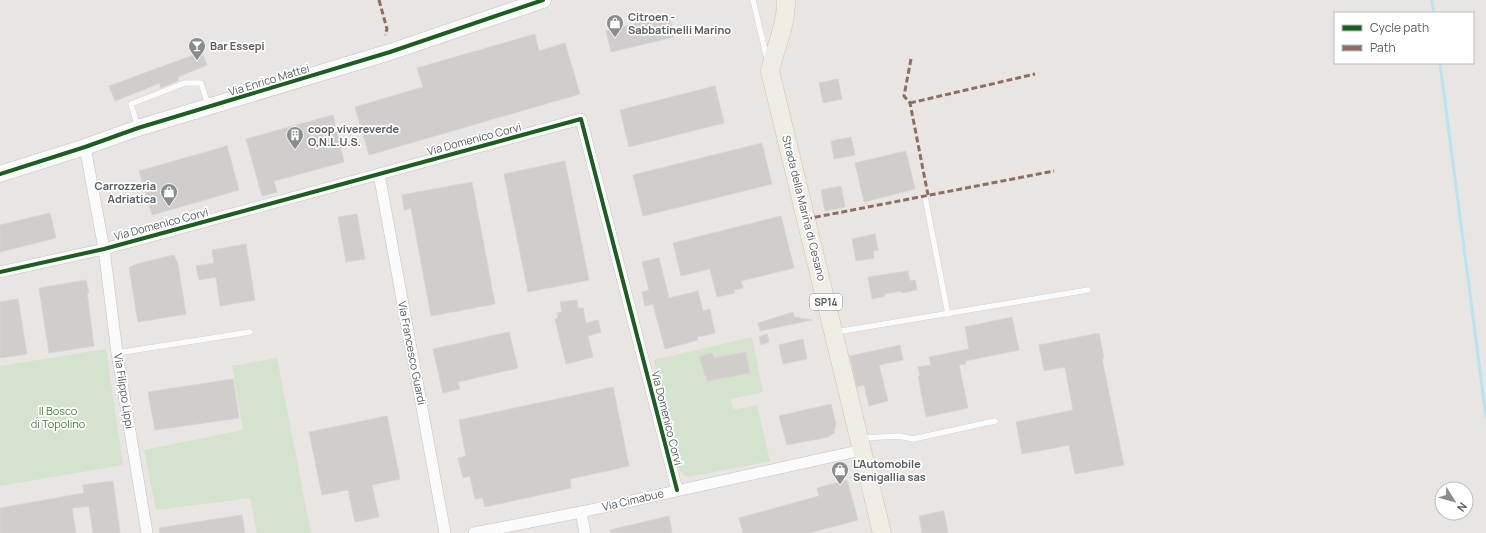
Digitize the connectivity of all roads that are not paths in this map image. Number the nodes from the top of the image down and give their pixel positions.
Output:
1 (543, 0) edge
2 (753, 0) edge
3 (786, 0) edge
4 (770, 71) junction
5 (208, 107) junction
6 (138, 128) junction
7 (85, 147) junction
8 (0, 174) edge
9 (379, 174) junction
10 (925, 197) dead end
11 (104, 249) junction
12 (0, 272) edge
13 (1088, 290) dead end
14 (948, 314) junction
15 (250, 332) dead end
16 (834, 332) junction
17 (117, 353) junction
18 (995, 421) dead end
19 (861, 444) junction
20 (676, 490) junction
21 (581, 512) junction
22 (147, 533) edge
23 (446, 533) edge
24 (474, 533) edge
25 (585, 533) edge
26 (882, 533) edge

1 - 5 street, Via Enrico Mattei
2 - 4 lane
3 - 4 main road, Strada della Marina di Cesano / SP14
4 - 16 main road, Strada della Marina di Cesano / SP14
5 - 6 street, Via Enrico Mattei
5 - 6 lane
6 - 7 street, Via Enrico Mattei
7 - 8 street, Via Enrico Mattei
7 - 11 street, Via Filippo Lippi
9 - 11 street, Via Domenico Corvi
9 - 20 street, Via Domenico Corvi
9 - 23 street, Via Francesco Guardi
10 - 14 lane
11 - 12 street, Via Domenico Corvi
11 - 17 street, Via Filippo Lippi
13 - 14 lane
14 - 16 lane
15 - 17 lane
16 - 19 main road, Strada della Marina di Cesano / SP14
17 - 22 street, Via Filippo Lippi
18 - 19 lane
19 - 20 street, Via Cimabue
19 - 26 main road, Strada della Marina di Cesano / SP14
20 - 21 street, Via Cimabue
21 - 24 street, Via Cimabue
21 - 25 street

